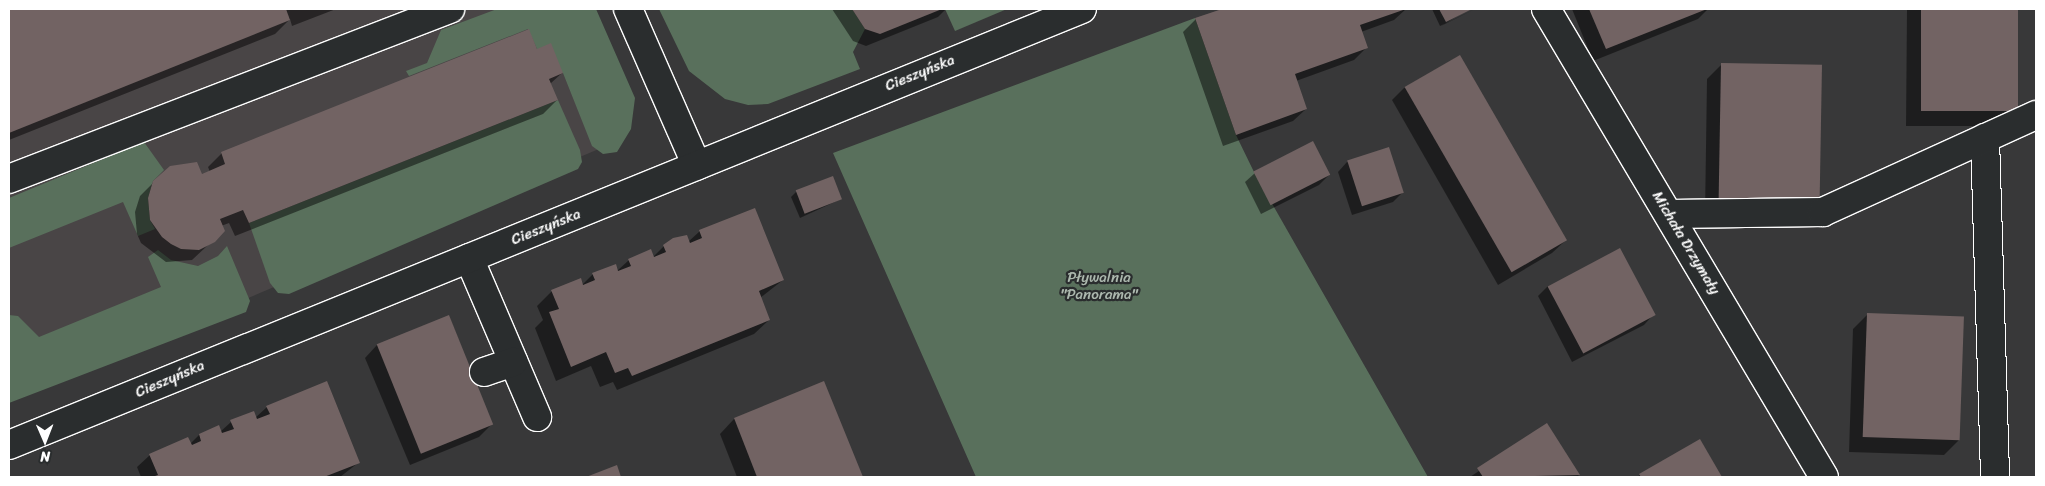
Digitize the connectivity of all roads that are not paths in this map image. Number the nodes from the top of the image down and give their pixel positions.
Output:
1 (450, 9) edge
2 (628, 9) edge
3 (1082, 9) edge
4 (1546, 9) edge
5 (2036, 115) edge
6 (1985, 138) junction
7 (697, 166) junction
8 (9, 178) edge
9 (1669, 214) junction
10 (469, 258) junction
11 (513, 362) junction
12 (484, 372) dead end
13 (537, 417) dead end
14 (9, 445) edge
15 (1824, 477) edge
16 (1996, 477) edge

1 - 8 street
2 - 7 street
3 - 7 street, Cieszyńska
4 - 9 street, Michała Drzymały
5 - 6 street
6 - 9 street
6 - 16 street
7 - 10 street, Cieszyńska
9 - 15 street, Michała Drzymały
10 - 11 street
10 - 14 street, Cieszyńska
11 - 12 street
11 - 13 street

